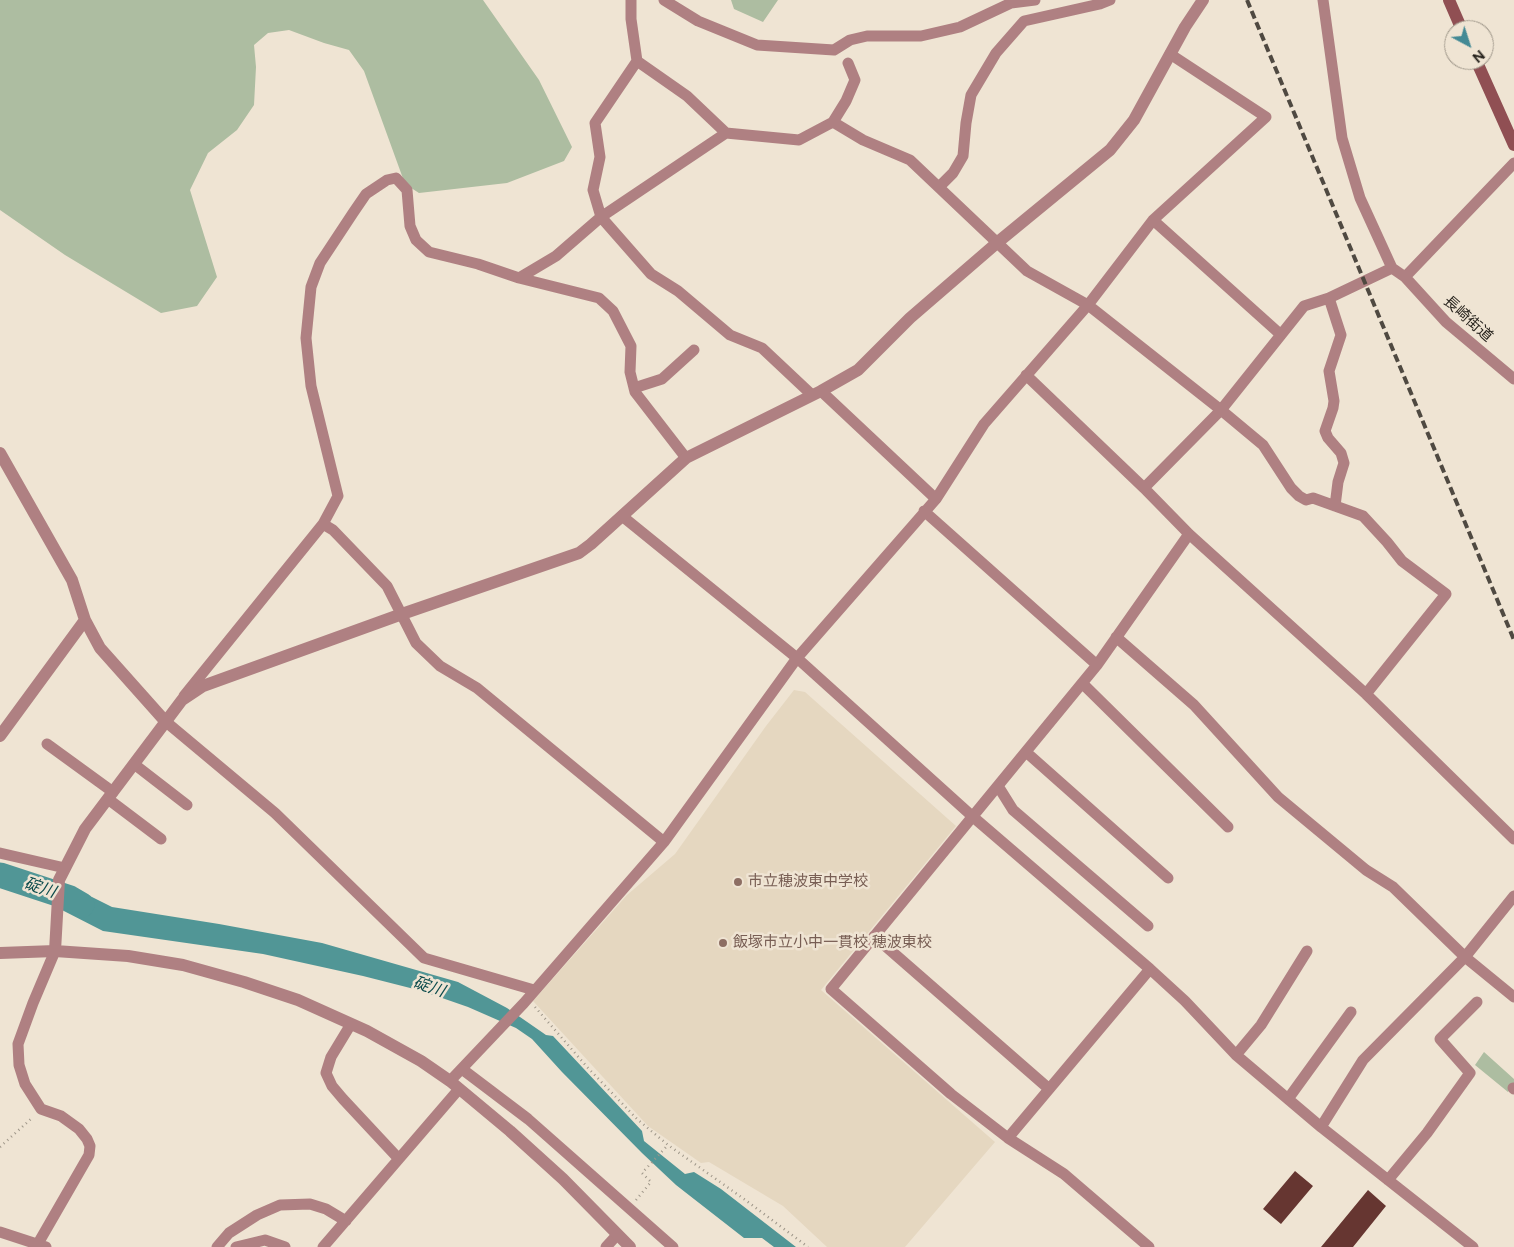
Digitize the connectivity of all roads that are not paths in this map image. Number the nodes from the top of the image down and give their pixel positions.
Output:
1 (631, 0) edge
2 (664, 0) edge
3 (1035, 0) edge
4 (1110, 0) edge
5 (1203, 0) edge
6 (1323, 0) edge
7 (1449, 0) edge
8 (1458, 20) edge
9 (1170, 54) junction
10 (637, 60) junction
11 (848, 63) dead end
12 (1480, 70) edge
13 (833, 122) junction
14 (726, 134) junction
15 (1514, 145) edge
16 (1514, 163) edge
17 (939, 187) junction
18 (601, 217) junction
19 (1153, 220) junction
20 (998, 242) junction
21 (1392, 268) junction
22 (1405, 277) junction
23 (519, 278) junction
24 (1329, 298) junction
25 (1088, 306) junction
26 (1280, 334) junction
27 (694, 350) dead end
28 (1026, 375) junction
29 (1514, 379) edge
30 (634, 388) junction
31 (816, 393) junction
32 (1221, 410) junction
33 (0, 453) edge
34 (686, 458) junction
35 (1144, 488) junction
36 (936, 499) junction
37 (1335, 506) junction
38 (924, 511) junction
39 (622, 516) junction
40 (323, 524) junction
41 (1189, 534) junction
42 (402, 614) junction
43 (85, 620) junction
44 (1116, 637) junction
45 (797, 658) junction
46 (1097, 665) junction
47 (1082, 683) junction
48 (1366, 694) junction
49 (182, 700) junction
50 (165, 721) junction
51 (0, 736) edge
52 (47, 744) dead end
53 (1026, 752) junction
54 (134, 764) junction
55 (998, 786) junction
56 (111, 796) junction
57 (187, 805) dead end
58 (972, 816) junction
59 (1228, 827) dead end
60 (161, 839) dead end
61 (1514, 839) edge
62 (664, 842) junction
63 (0, 853) edge
64 (65, 868) junction
65 (1168, 878) dead end
66 (1512, 904) edge
67 (1148, 926) dead end
68 (874, 936) junction
69 (1307, 950) dead end
70 (55, 951) junction
71 (0, 953) edge
72 (1465, 957) junction
73 (1150, 969) junction
74 (529, 997) junction
75 (1514, 997) edge
76 (1477, 1002) dead end
77 (1350, 1012) dead end
78 (351, 1024) junction
79 (1236, 1055) junction
80 (462, 1069) junction
81 (454, 1085) junction
82 (1048, 1088) junction
83 (1288, 1100) junction
84 (1321, 1127) junction
85 (1008, 1138) junction
86 (398, 1158) junction
87 (1388, 1180) junction
88 (346, 1221) junction
89 (0, 1233) edge
90 (617, 1235) junction
91 (40, 1246) edge
92 (217, 1247) edge
93 (236, 1247) edge
94 (285, 1247) edge
95 (323, 1247) edge
96 (606, 1247) edge
97 (630, 1247) edge
98 (673, 1247) edge
99 (1149, 1247) edge
100 (1473, 1247) edge

1 - 10 street
2 - 3 street
4 - 17 street
5 - 9 street
6 - 21 street
7 - 8 main road
9 - 19 street
9 - 20 street
10 - 14 street
10 - 18 street
11 - 13 street
12 - 15 main road
13 - 14 street
13 - 17 street
14 - 18 street
16 - 22 street
17 - 20 street
18 - 23 street
18 - 31 street
19 - 25 street
19 - 26 street
20 - 25 street
20 - 31 street
21 - 22 street, 長崎街道
21 - 24 street
22 - 29 street, 長崎街道
23 - 30 street
23 - 40 street
24 - 26 street
24 - 37 street
25 - 28 street
25 - 32 street
26 - 32 street
27 - 30 street
28 - 35 street
28 - 36 street
30 - 34 street
31 - 34 street
31 - 36 street
32 - 35 street
32 - 37 street
33 - 43 street
34 - 39 street
35 - 41 street
36 - 38 street
37 - 48 street
38 - 45 street
38 - 46 street
39 - 42 street
39 - 45 street
40 - 42 street
40 - 49 street
41 - 44 street
41 - 48 street
42 - 49 street
42 - 62 street
43 - 50 street
43 - 51 street
44 - 46 street
44 - 72 street
45 - 58 street
45 - 62 street
46 - 47 street
47 - 53 street
47 - 59 street
48 - 61 street
49 - 50 street
50 - 54 street
50 - 74 street
52 - 56 street
53 - 55 street
53 - 65 street
54 - 56 street
54 - 57 street
55 - 58 street
55 - 67 street
56 - 60 street
56 - 64 street
58 - 68 street
58 - 73 street
62 - 74 street
63 - 64 street
64 - 70 street
66 - 72 street
68 - 82 street
68 - 85 street
69 - 79 street
70 - 71 street
70 - 78 street
70 - 91 street
72 - 75 street
72 - 84 street
73 - 79 street
73 - 82 street
74 - 80 street
76 - 87 street
77 - 83 street
78 - 81 street
78 - 86 street
79 - 83 street
80 - 81 street
80 - 98 street
81 - 86 street
81 - 90 street
82 - 85 street
83 - 84 street
84 - 87 street
85 - 99 street
86 - 88 street
87 - 100 street
88 - 92 street
88 - 95 street
89 - 91 street
90 - 96 street
90 - 97 street
93 - 94 street

